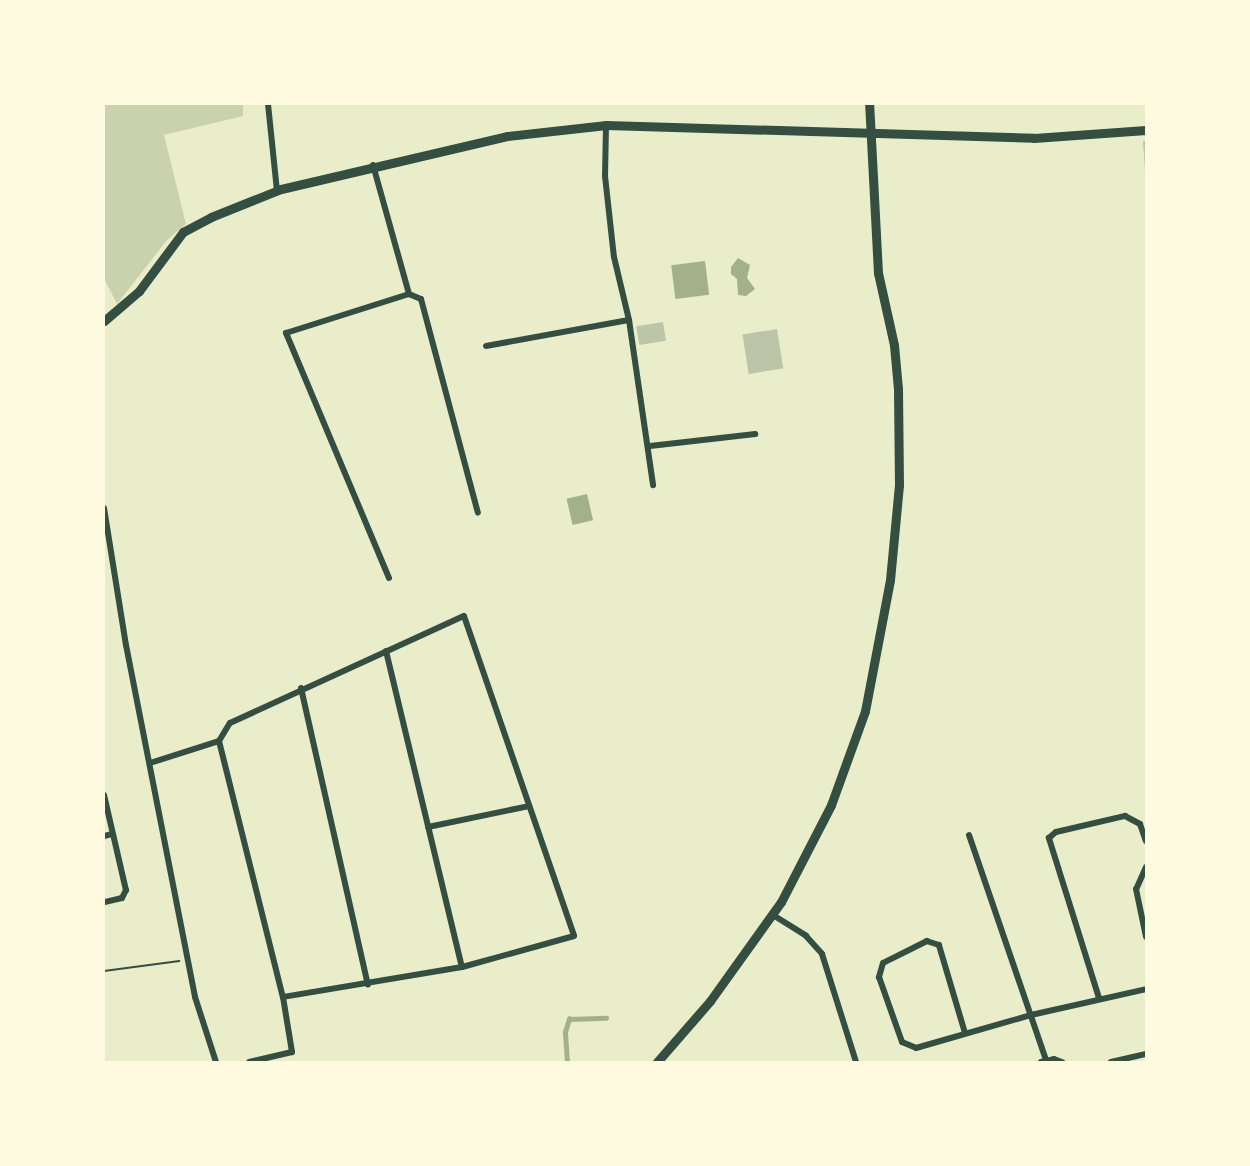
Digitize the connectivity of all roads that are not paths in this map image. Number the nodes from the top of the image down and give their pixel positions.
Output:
1 (268, 104) edge
2 (869, 104) edge
3 (606, 125) junction
4 (1146, 130) edge
5 (873, 134) junction
6 (373, 165) junction
7 (278, 191) junction
8 (408, 294) junction
9 (629, 320) junction
10 (104, 321) edge
11 (486, 346) dead end
12 (754, 434) dead end
13 (650, 446) junction
14 (653, 485) dead end
15 (104, 508) edge
16 (478, 513) dead end
17 (111, 550) junction
18 (104, 554) edge
19 (389, 578) dead end
20 (386, 651) junction
21 (301, 688) junction
22 (219, 741) junction
23 (150, 763) junction
24 (104, 795) edge
25 (529, 806) junction
26 (428, 827) junction
27 (112, 834) junction
28 (969, 835) dead end
29 (104, 837) edge
30 (1146, 841) edge
31 (1146, 867) edge
32 (104, 902) edge
33 (773, 915) junction
34 (1146, 937) edge
35 (462, 967) junction
36 (368, 985) junction
37 (1146, 988) edge
38 (283, 997) junction
39 (1099, 998) junction
40 (1031, 1015) junction
41 (965, 1033) junction
42 (1146, 1054) edge
43 (1043, 1061) edge
44 (216, 1062) edge
45 (249, 1062) edge
46 (657, 1062) edge
47 (856, 1062) edge
48 (1062, 1062) edge
49 (1111, 1062) edge

1 - 7 street
2 - 5 main road
3 - 5 main road
3 - 6 main road
3 - 9 street
4 - 5 main road
5 - 33 main road
6 - 7 main road
6 - 8 street
7 - 10 main road
8 - 16 street
8 - 19 street
9 - 11 street
9 - 13 street
12 - 13 street
13 - 14 street
15 - 17 street
17 - 18 street
17 - 23 street
20 - 21 street
20 - 25 street
20 - 26 street
21 - 22 street
21 - 36 street
22 - 23 street
22 - 38 street
23 - 44 street
24 - 27 street
25 - 26 street
25 - 35 street
26 - 35 street
27 - 29 street
27 - 32 street
28 - 40 street
30 - 39 street
31 - 34 street
33 - 46 main road
33 - 47 street
35 - 36 street
36 - 38 street
37 - 39 street
38 - 45 street
39 - 40 street
40 - 41 street
40 - 43 street
41 - 41 street
42 - 49 street
43 - 48 street

